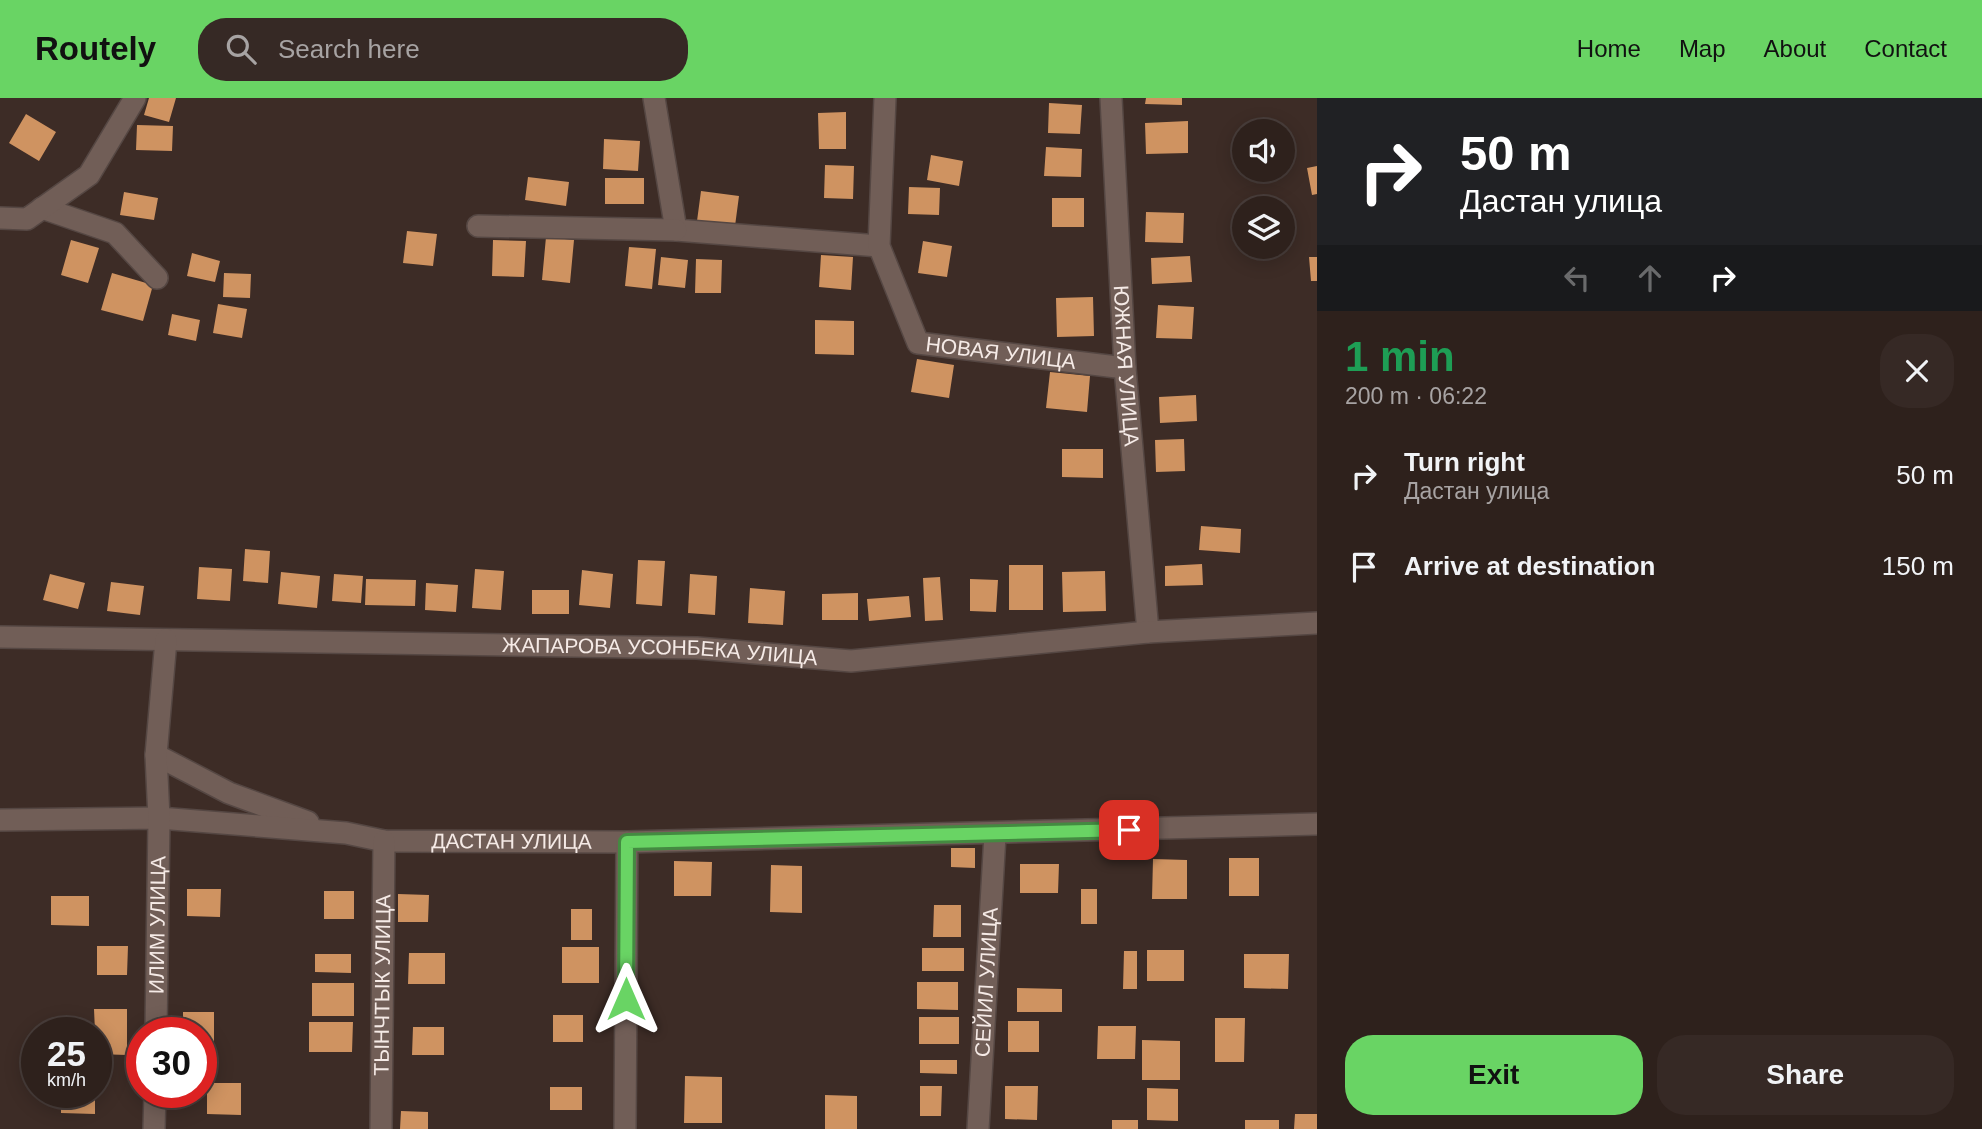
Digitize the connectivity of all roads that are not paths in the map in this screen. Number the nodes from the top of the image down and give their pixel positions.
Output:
1 (135, 98) edge
2 (654, 98) edge
3 (885, 98) edge
4 (1111, 98) edge
5 (42, 208) junction
6 (0, 218) edge
7 (478, 226) dead end
8 (676, 230) junction
9 (879, 246) junction
10 (157, 278) dead end
11 (1125, 368) junction
12 (1317, 623) edge
13 (1148, 632) junction
14 (0, 637) edge
15 (166, 640) junction
16 (156, 755) junction
17 (159, 818) junction
18 (0, 820) edge
19 (1317, 824) edge
20 (346, 833) junction
21 (995, 835) junction
22 (384, 841) junction
23 (627, 842) junction
24 (156, 1017) edge
25 (155, 1108) edge
26 (154, 1129) edge
27 (381, 1129) edge
28 (625, 1129) edge
29 (978, 1129) edge

1 - 5 street
2 - 8 street
3 - 9 street, НОВАЯ УЛИЦА
4 - 11 street, ЮЖНАЯ УЛИЦА
5 - 6 street
5 - 10 street
7 - 8 street
8 - 9 street
9 - 11 street, НОВАЯ УЛИЦА
11 - 13 street, ЮЖНАЯ УЛИЦА
12 - 13 street, ЖАПАРОВА УСОНБЕКА УЛИЦА
13 - 15 street, ЖАПАРОВА УСОНБЕКА УЛИЦА
14 - 15 street, ЖАПАРОВА УСОНБЕКА УЛИЦА
15 - 16 street, ИЛИМ УЛИЦА
16 - 17 street, ИЛИМ УЛИЦА
16 - 20 street
17 - 18 street, ДАСТАН УЛИЦА
17 - 20 street, ДАСТАН УЛИЦА
17 - 24 street, ИЛИМ УЛИЦА
19 - 21 street, ДАСТАН УЛИЦА
20 - 22 street, ДАСТАН УЛИЦА
21 - 23 street, ДАСТАН УЛИЦА
21 - 29 street, СЕЙИЛ УЛИЦА
22 - 23 street, ДАСТАН УЛИЦА
22 - 27 street, ТЫНЧТЫК УЛИЦА
23 - 28 street
25 - 26 street

